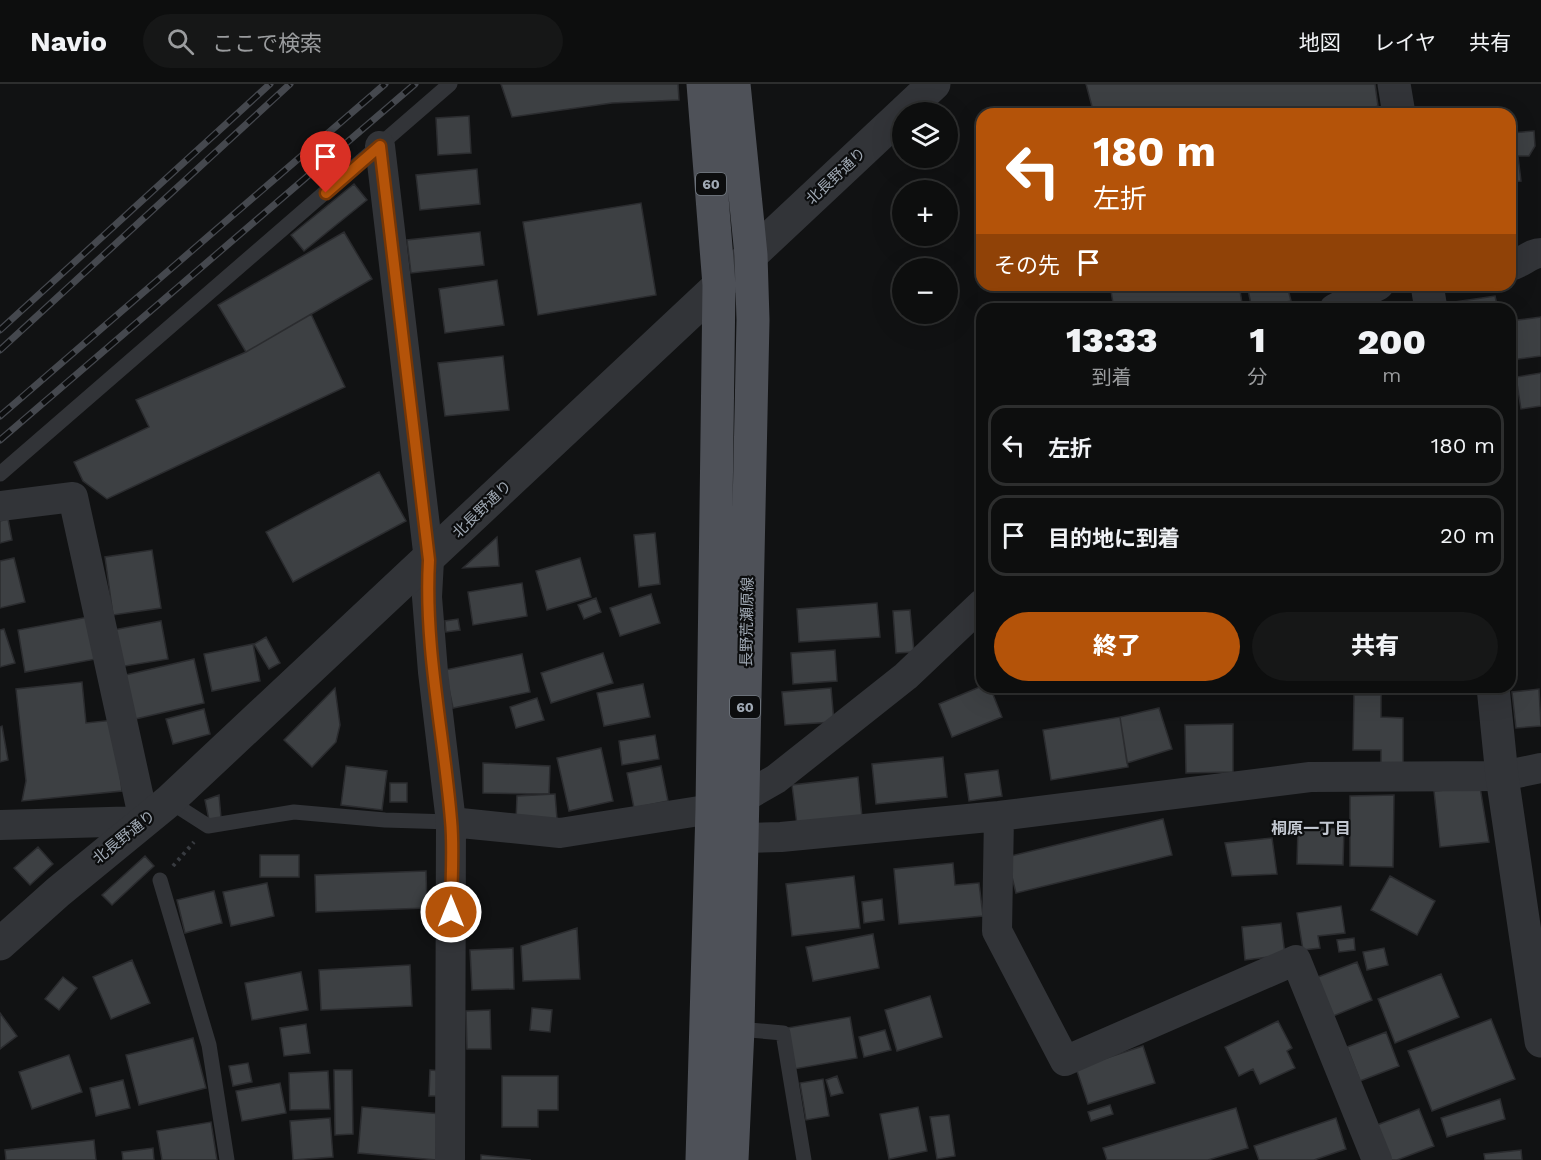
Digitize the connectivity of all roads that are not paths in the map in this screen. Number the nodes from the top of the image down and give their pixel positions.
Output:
1 (450, 84) edge
2 (703, 84) edge
3 (734, 84) edge
4 (934, 84) edge
5 (1394, 84) edge
6 (915, 102) edge
7 (1398, 108) edge
8 (892, 123) edge
9 (380, 146) junction
10 (1541, 253) edge
11 (751, 255) junction
12 (1516, 265) edge
13 (719, 285) junction
14 (1368, 291) edge
15 (1346, 303) edge
16 (0, 474) edge
17 (0, 506) edge
18 (429, 560) junction
19 (976, 610) edge
20 (1493, 693) edge
21 (1541, 768) edge
22 (1502, 776) junction
23 (743, 798) junction
24 (169, 801) junction
25 (712, 809) junction
26 (999, 816) junction
27 (144, 821) junction
28 (452, 822) junction
29 (0, 825) edge
30 (742, 838) junction
31 (160, 880) road end
32 (0, 944) edge
33 (738, 1029) junction
34 (1541, 1041) edge
35 (227, 1160) edge
36 (450, 1160) edge
37 (702, 1160) edge
38 (732, 1160) edge
39 (804, 1160) edge
40 (1377, 1160) edge

1 - 9 lane
2 - 13 main road, 60
3 - 11 main road, 長野荒瀬原線 / 60
4 - 6 street, 北長野通り
5 - 7 street
8 - 11 street, 北長野通り
9 - 16 lane
9 - 18 street
10 - 12 street
11 - 13 street, 北長野通り
11 - 23 main road, 長野荒瀬原線 / 60
13 - 18 street, 北長野通り
13 - 25 main road, 60
14 - 15 street
17 - 27 street
18 - 24 street, 北長野通り
18 - 28 street
19 - 23 street
20 - 22 street
21 - 22 street
22 - 26 street
22 - 34 street
23 - 25 street
23 - 30 main road, 長野荒瀬原線 / 60
24 - 27 street, 北長野通り
24 - 28 lane
25 - 28 street
25 - 37 main road, 60
26 - 30 street
26 - 40 street
27 - 29 street
27 - 32 street, 北長野通り
28 - 36 street
30 - 33 main road, 長野荒瀬原線 / 60
31 - 35 lane
33 - 38 main road, 長野荒瀬原線 / 60
33 - 39 lane

